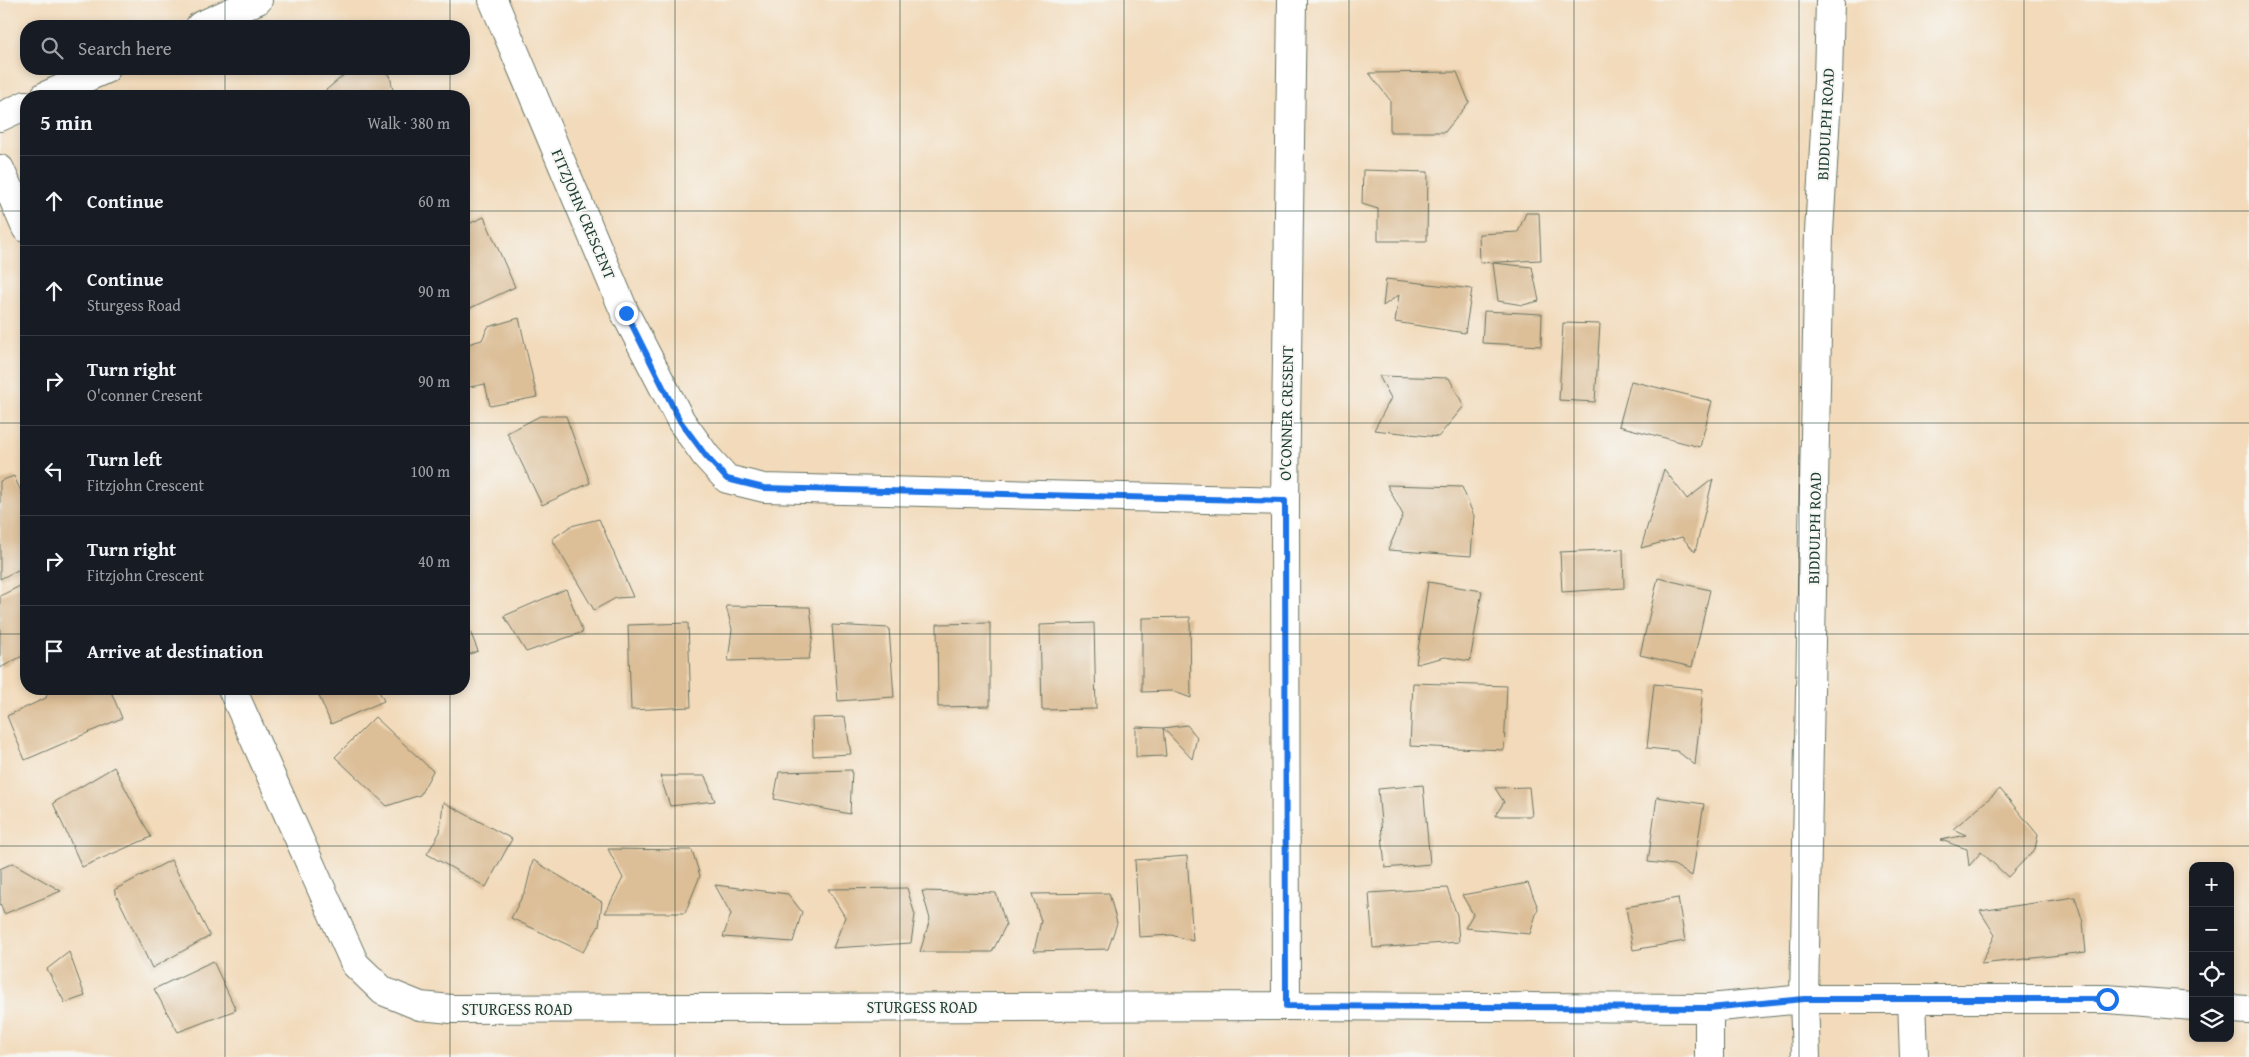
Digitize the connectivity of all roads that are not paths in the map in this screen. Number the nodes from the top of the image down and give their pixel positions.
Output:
1 (258, 0) edge
2 (494, 0) edge
3 (1292, 0) edge
4 (1830, 0) edge
5 (213, 20) edge
6 (92, 75) edge
7 (59, 90) edge
8 (20, 108) edge
9 (0, 117) edge
10 (0, 169) edge
11 (20, 214) edge
12 (1285, 501) junction
13 (235, 695) edge
14 (1804, 999) junction
15 (1912, 999) junction
16 (1286, 1006) junction
17 (2189, 1006) edge
18 (1709, 1008) junction
19 (2234, 1009) edge
20 (2249, 1010) edge
21 (1709, 1057) edge
22 (1806, 1057) edge
23 (1914, 1057) edge

1 - 5 street
2 - 12 street, FITZJOHN CRESCENT
3 - 12 street, O'CONNER CRESENT
4 - 14 street, BIDDULPH ROAD
6 - 7 street
8 - 9 street
10 - 11 street
12 - 16 street, O'CONNER CRESENT
13 - 16 street, STURGESS ROAD
14 - 15 street, STURGESS ROAD
14 - 18 street, STURGESS ROAD
14 - 22 street, BIDDULPH ROAD
15 - 17 street, STURGESS ROAD
15 - 23 street
16 - 18 street, STURGESS ROAD
18 - 21 street
19 - 20 street

